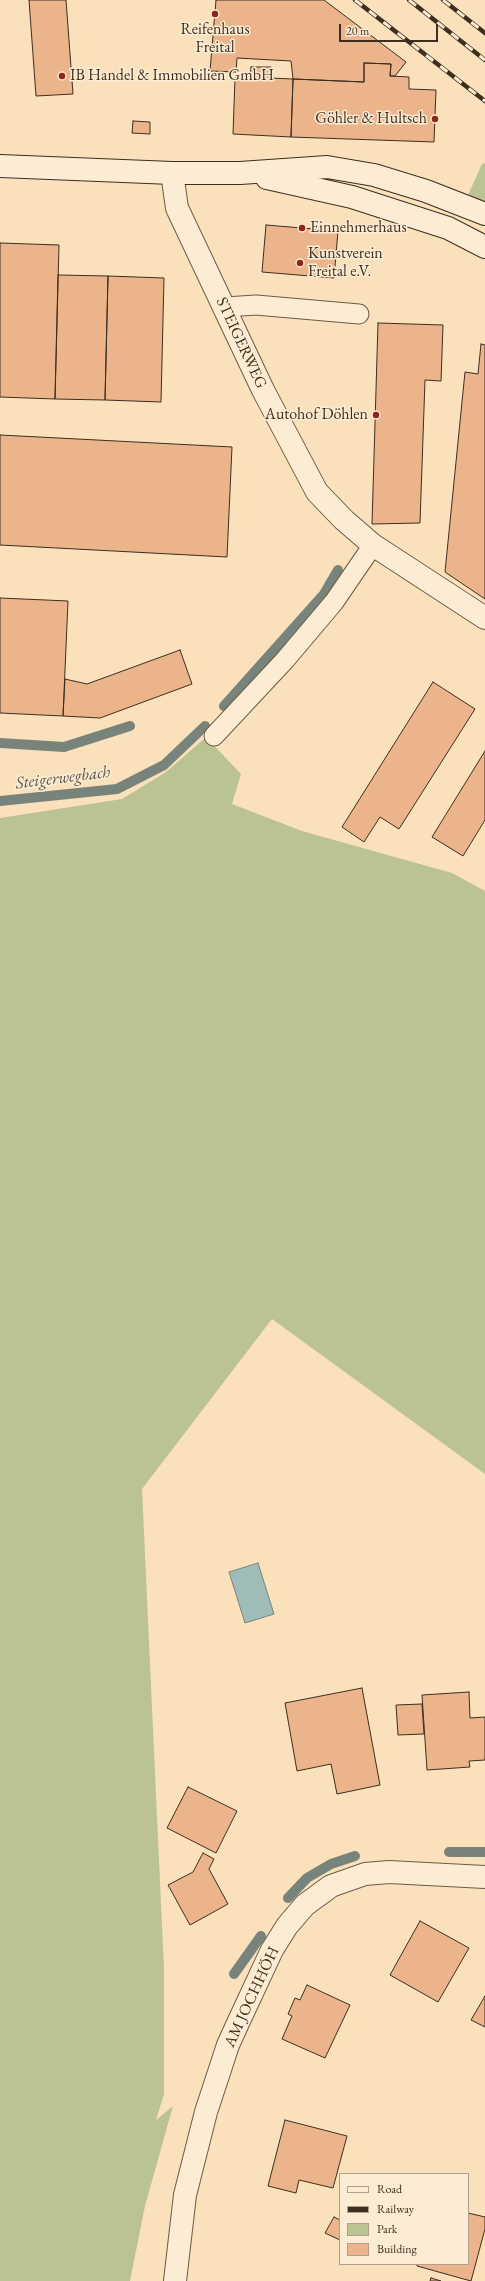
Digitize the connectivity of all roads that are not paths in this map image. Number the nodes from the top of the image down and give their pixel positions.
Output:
1 (0, 166) edge
2 (172, 172) junction
3 (240, 173) junction
4 (485, 214) edge
5 (485, 247) edge
6 (225, 307) junction
7 (359, 314) dead end
8 (373, 545) junction
9 (485, 618) edge
10 (214, 736) dead end
11 (485, 1878) edge
12 (175, 2281) edge

1 - 2 street
2 - 3 street
2 - 6 street, STEIGERWEG
3 - 4 street
3 - 5 street
6 - 7 lane
6 - 8 street, STEIGERWEG
8 - 9 street, STEIGERWEG
8 - 10 lane
11 - 12 street, AM JOCHHÖH

